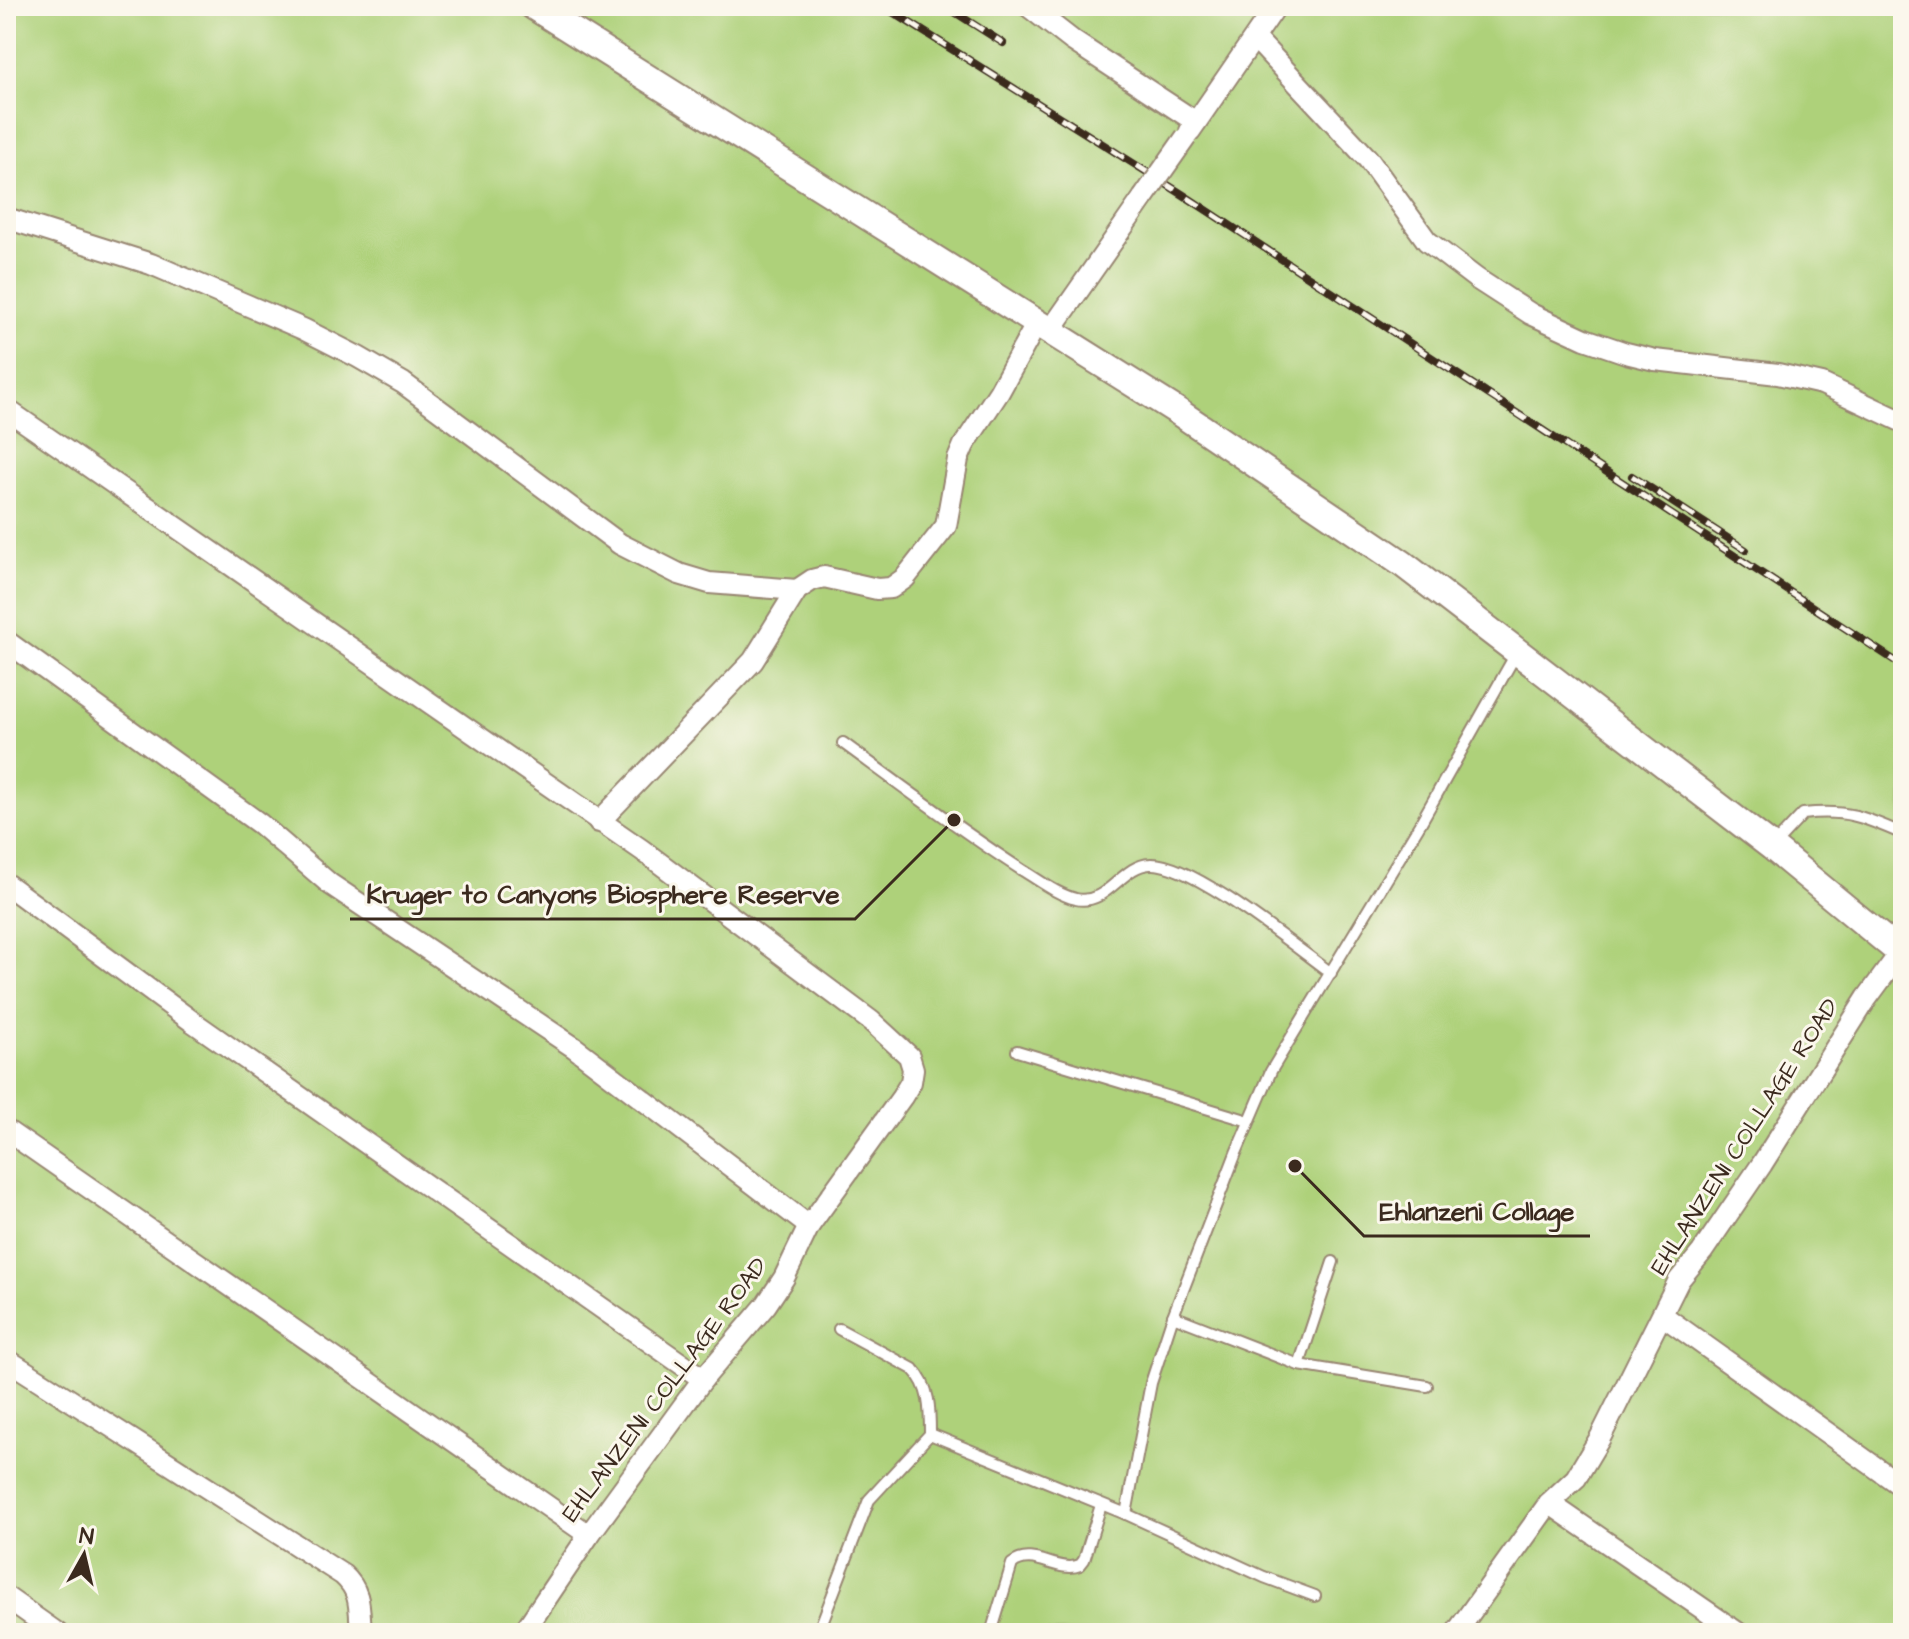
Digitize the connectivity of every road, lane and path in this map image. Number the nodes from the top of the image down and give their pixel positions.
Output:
1 (533, 6) edge
2 (1028, 6) edge
3 (1276, 6) edge
4 (1255, 38) junction
5 (1191, 129) junction
6 (6, 218) edge
7 (1044, 326) junction
8 (6, 409) edge
9 (1903, 422) edge
10 (797, 590) junction
11 (6, 641) edge
12 (1518, 650) junction
13 (843, 743) dead end
14 (599, 822) junction
15 (1903, 834) edge
16 (1772, 847) junction
17 (6, 884) edge
18 (1902, 954) edge
19 (1331, 973) junction
20 (1017, 1051) dead end
21 (1249, 1121) junction
22 (6, 1130) edge
23 (809, 1226) junction
24 (1333, 1262) dead end
25 (1662, 1315) junction
26 (1173, 1316) junction
27 (839, 1329) dead end
28 (6, 1359) edge
29 (1299, 1365) junction
30 (703, 1379) junction
31 (1427, 1386) dead end
32 (930, 1434) junction
33 (1903, 1487) edge
34 (1549, 1503) junction
35 (1101, 1505) junction
36 (1126, 1514) junction
37 (589, 1535) junction
38 (1315, 1596) dead end
39 (6, 1597) edge
40 (57, 1633) edge
41 (361, 1633) edge
42 (523, 1633) edge
43 (818, 1633) edge
44 (991, 1633) edge
45 (1456, 1633) edge
46 (1738, 1633) edge

1 - 7 street
2 - 5 street
3 - 4 street
4 - 5 street
4 - 9 street
5 - 7 street, bridge
6 - 10 street
7 - 10 street
7 - 12 street
8 - 14 street, EHLANZENI COLLAGE ROAD
10 - 14 street
11 - 23 street
12 - 16 street
12 - 19 lane
13 - 19 lane
14 - 23 street, EHLANZENI COLLAGE ROAD
15 - 16 lane
16 - 18 street
17 - 30 street
18 - 25 street, EHLANZENI COLLAGE ROAD
19 - 21 lane
20 - 21 lane
21 - 26 lane
22 - 37 street
23 - 30 street, EHLANZENI COLLAGE ROAD
24 - 29 lane
25 - 33 street
25 - 34 street, EHLANZENI COLLAGE ROAD
26 - 29 lane
26 - 36 lane
27 - 32 lane
28 - 41 street
29 - 31 lane
30 - 37 street, EHLANZENI COLLAGE ROAD
32 - 35 lane
32 - 43 lane
34 - 45 street, EHLANZENI COLLAGE ROAD
34 - 46 street
35 - 36 lane
35 - 44 lane
36 - 38 lane
37 - 42 street, EHLANZENI COLLAGE ROAD
39 - 40 street

